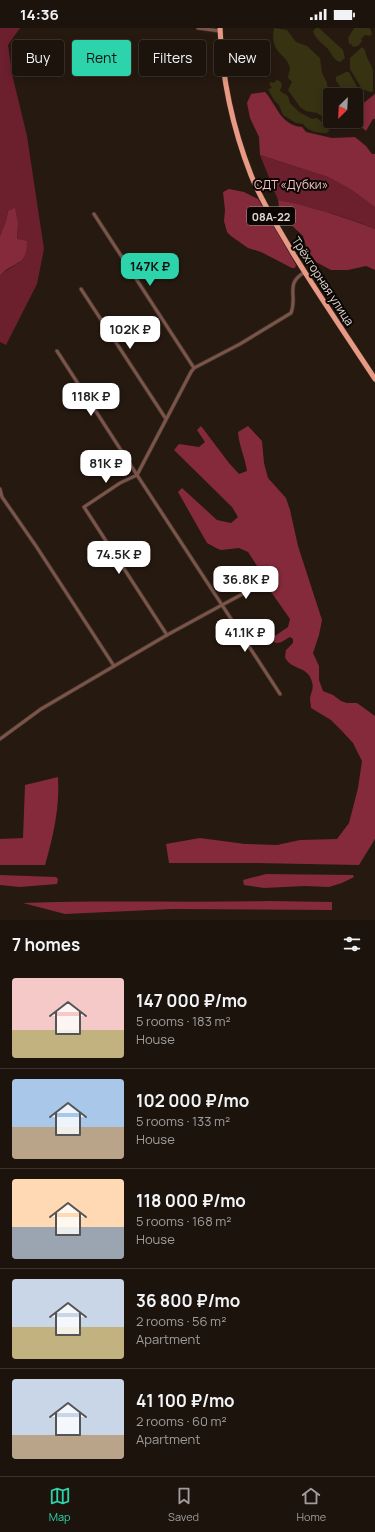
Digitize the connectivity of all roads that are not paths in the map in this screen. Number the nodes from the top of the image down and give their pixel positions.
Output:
1 (198, 28) edge
2 (220, 30) edge
3 (94, 214) dead end
4 (305, 272) junction
5 (81, 289) dead end
6 (57, 351) dead end
7 (194, 368) junction
8 (375, 379) edge
9 (166, 419) junction
10 (137, 475) junction
11 (0, 489) edge
12 (263, 583) dead end
13 (222, 605) junction
14 (167, 635) junction
15 (114, 666) junction
16 (280, 694) dead end
17 (0, 740) edge

1 - 2 street
2 - 4 highway, Трёхгорная улица / 08А-22
3 - 7 street
4 - 7 street
4 - 8 highway, Трёхгорная улица / 08А-22
5 - 9 street
6 - 10 street
7 - 9 street
9 - 10 street
10 - 13 street
10 - 14 street
11 - 15 street
12 - 13 street
13 - 14 street
13 - 16 street
14 - 15 street
15 - 17 street

